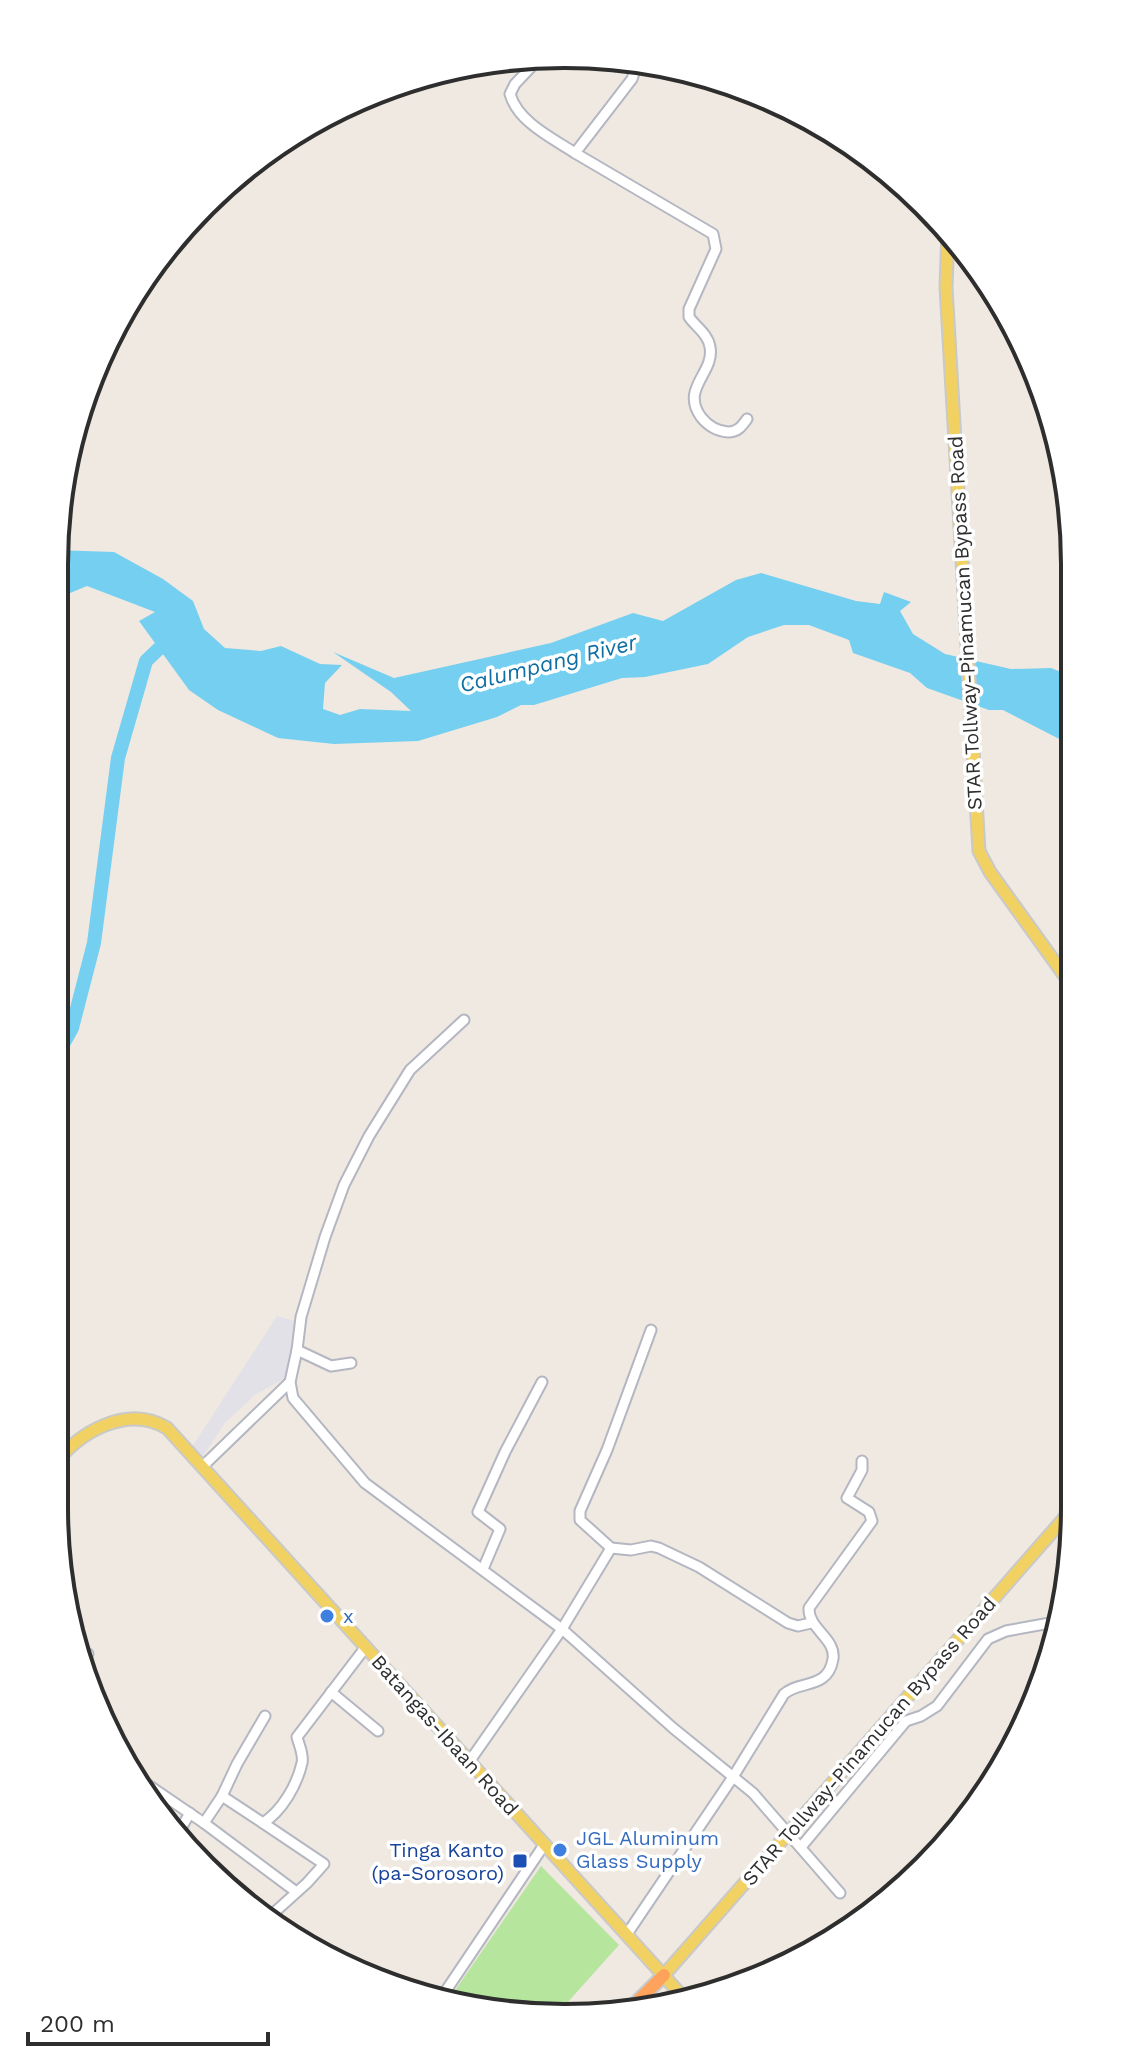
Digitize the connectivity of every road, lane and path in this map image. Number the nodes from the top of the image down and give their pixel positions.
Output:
1 (525, 70) edge
2 (634, 73) edge
3 (575, 153) junction
4 (947, 249) edge
5 (747, 419) dead end
6 (1061, 971) edge
7 (464, 1020) dead end
8 (651, 1330) dead end
9 (297, 1350) junction
10 (351, 1363) dead end
11 (290, 1382) junction
12 (542, 1382) dead end
13 (68, 1450) edge
14 (862, 1461) dead end
15 (202, 1467) junction
16 (1061, 1522) edge
17 (611, 1548) junction
18 (483, 1569) junction
19 (811, 1623) junction
20 (1047, 1624) edge
21 (562, 1629) junction
22 (365, 1648) junction
23 (331, 1692) junction
24 (265, 1716) dead end
25 (378, 1731) dead end
26 (469, 1762) junction
27 (733, 1777) junction
28 (158, 1791) edge
29 (222, 1796) junction
30 (190, 1813) junction
31 (204, 1823) junction
32 (263, 1823) junction
33 (183, 1825) edge
34 (789, 1832) junction
35 (544, 1845) junction
36 (801, 1847) junction
37 (295, 1891) junction
38 (840, 1893) dead end
39 (276, 1910) edge
40 (627, 1934) junction
41 (664, 1975) junction
42 (447, 1989) edge
43 (677, 1990) edge
44 (646, 1997) edge
45 (641, 1998) edge

1 - 3 street
2 - 3 street
3 - 5 street
4 - 6 main road, STAR Tollway-Pinamucan Bypass Road
7 - 9 street
8 - 17 street
9 - 10 street
9 - 11 street
11 - 15 street
11 - 18 street
12 - 18 street
13 - 15 main road, Batangas-Ibaan Road
14 - 19 street
15 - 22 main road, Batangas-Ibaan Road
16 - 34 main road, STAR Tollway-Pinamucan Bypass Road
17 - 19 street
17 - 21 street
18 - 21 street
19 - 27 street
20 - 36 street
21 - 26 street
21 - 27 street
22 - 23 street
22 - 26 main road, Batangas-Ibaan Road
23 - 25 street
23 - 32 street
24 - 29 street
26 - 35 main road, Batangas-Ibaan Road
27 - 34 street
27 - 40 street
28 - 30 street
29 - 31 street
29 - 32 street
30 - 31 street
30 - 33 street
31 - 37 street
32 - 37 street
34 - 36 street
34 - 41 main road, STAR Tollway-Pinamucan Bypass Road
35 - 40 main road, Batangas-Ibaan Road
35 - 42 street
36 - 38 street
37 - 39 street
40 - 41 main road, Batangas-Ibaan Road
41 - 43 main road, Batangas-Ibaan Road
41 - 44 highway
41 - 45 highway

